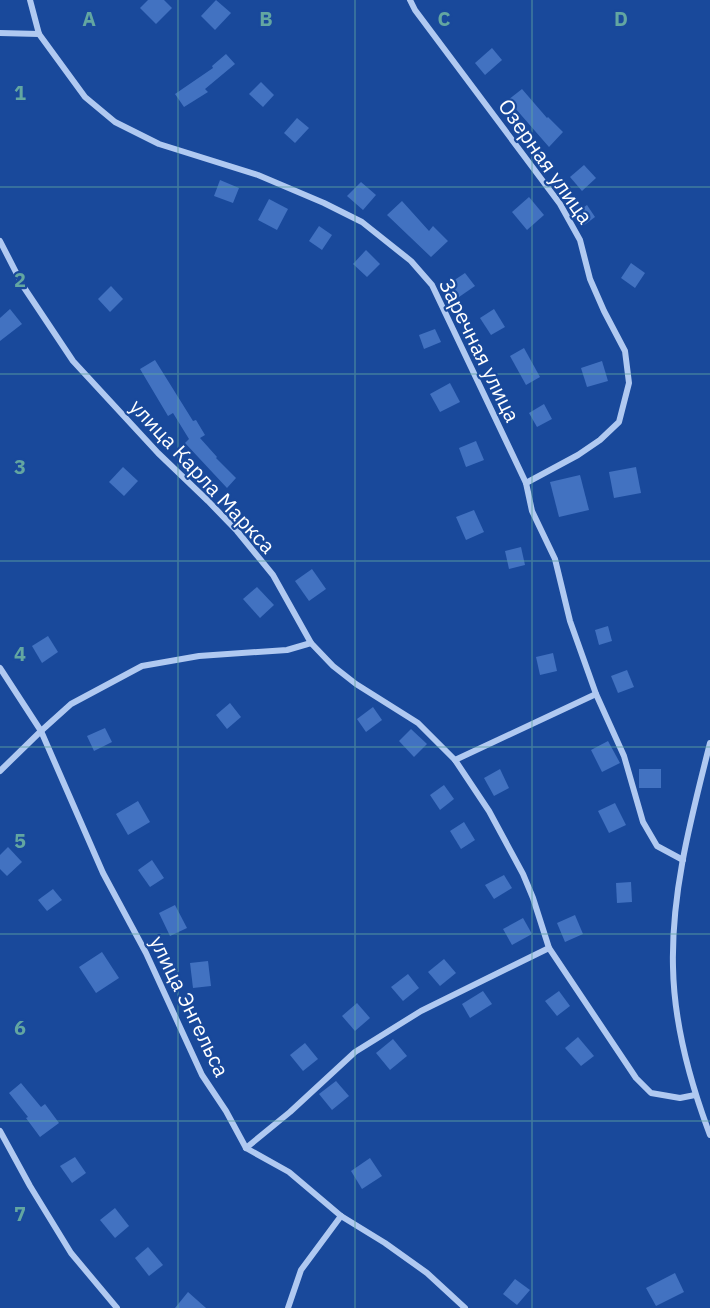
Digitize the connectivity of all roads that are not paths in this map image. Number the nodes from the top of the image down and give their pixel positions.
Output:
1 (30, 0) edge
2 (410, 0) edge
3 (0, 33) edge
4 (39, 34) junction
5 (0, 241) edge
6 (526, 483) junction
7 (311, 643) junction
8 (0, 668) edge
9 (596, 694) junction
10 (40, 730) junction
11 (710, 743) edge
12 (454, 760) junction
13 (0, 771) edge
14 (683, 860) junction
15 (549, 948) junction
16 (695, 1095) junction
17 (0, 1131) edge
18 (710, 1135) edge
19 (246, 1148) junction
20 (341, 1216) junction
21 (117, 1308) edge
22 (288, 1308) edge
23 (465, 1308) edge

1 - 4 street, Заречная улица
2 - 6 street, Озерная улица
3 - 4 street
4 - 6 street, Заречная улица
5 - 7 street, улица Карла Маркса
6 - 9 street, Заречная улица
7 - 10 street
7 - 12 street, улица Карла Маркса
8 - 10 street, улица Энгельса
9 - 12 street
9 - 14 street, Заречная улица
10 - 13 street
10 - 19 street, улица Энгельса
11 - 14 street
12 - 15 street, улица Карла Маркса
14 - 16 street
15 - 16 street, улица Карла Маркса
15 - 19 street
16 - 18 street
17 - 21 street
19 - 20 street
20 - 22 street
20 - 23 street

